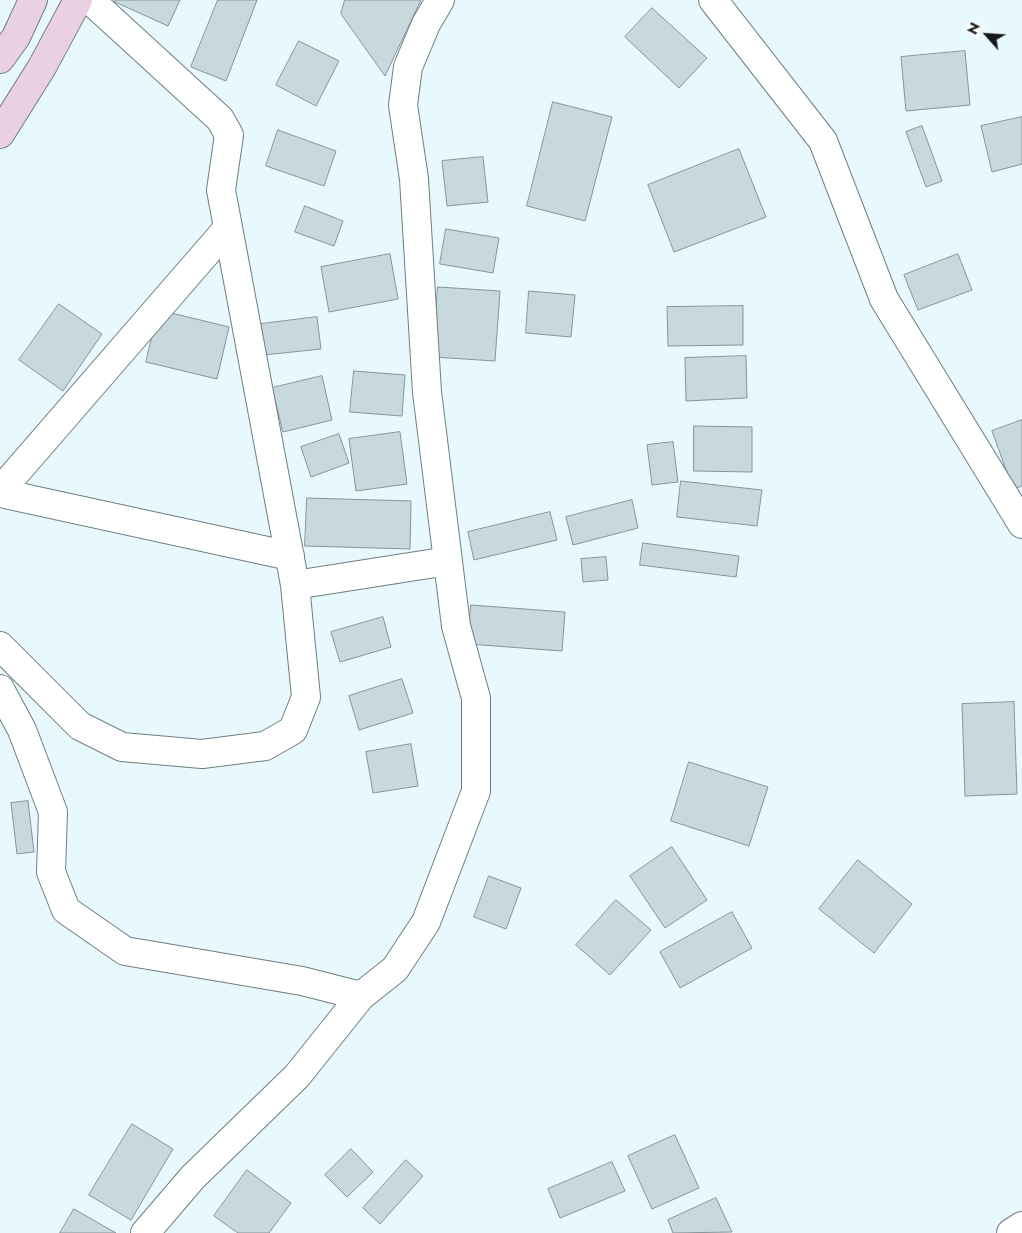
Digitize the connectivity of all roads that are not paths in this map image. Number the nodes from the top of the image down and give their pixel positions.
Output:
1 (33, 0) edge
2 (78, 0) edge
3 (90, 0) edge
4 (440, 0) edge
5 (713, 0) edge
6 (0, 59) edge
7 (0, 134) edge
8 (227, 229) junction
9 (0, 492) edge
10 (1022, 524) edge
11 (290, 556) junction
12 (448, 561) junction
13 (295, 585) junction
14 (0, 646) edge
15 (0, 689) edge
16 (361, 996) junction
17 (1022, 1226) edge
18 (145, 1233) edge
19 (1011, 1233) edge

1 - 6 street
2 - 7 street
3 - 8 street
4 - 12 street
5 - 10 street
8 - 9 street
8 - 11 street
9 - 11 street
11 - 13 street
12 - 13 street
12 - 16 street
13 - 14 street
15 - 16 street
16 - 18 street
17 - 19 street

